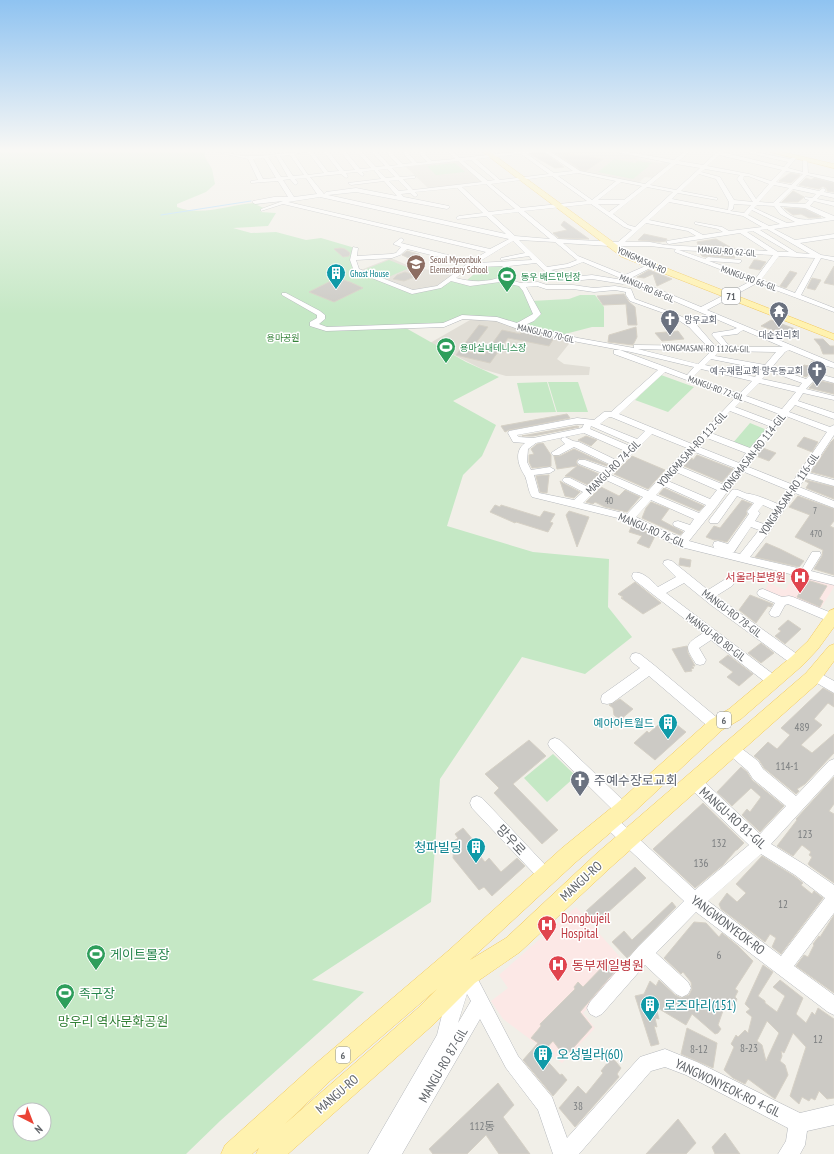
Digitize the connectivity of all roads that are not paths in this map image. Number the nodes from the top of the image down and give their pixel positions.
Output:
1 (276, 206) edge
2 (294, 206) edge
3 (368, 206) edge
4 (432, 206) edge
5 (446, 206) edge
6 (479, 206) edge
7 (514, 206) edge
8 (550, 206) edge
9 (557, 206) edge
10 (598, 206) edge
11 (621, 206) edge
12 (662, 206) edge
13 (685, 206) edge
14 (731, 206) edge
15 (752, 206) edge
16 (756, 206) edge
17 (776, 206) edge
18 (806, 206) edge
19 (263, 210) dead end
20 (519, 210) junction
21 (453, 212) junction
22 (729, 212) junction
23 (706, 213) junction
24 (488, 214) junction
25 (610, 214) junction
26 (745, 215) junction
27 (833, 218) edge
28 (646, 221) junction
29 (697, 223) junction
30 (448, 224) junction
31 (799, 225) junction
32 (784, 227) junction
33 (769, 228) junction
34 (441, 229) dead end
35 (637, 229) junction
36 (690, 230) junction
37 (755, 230) junction
38 (823, 230) dead end
39 (808, 231) dead end
40 (742, 232) junction
41 (434, 233) dead end
42 (793, 233) dead end
43 (729, 234) junction
44 (714, 236) junction
45 (834, 236) edge
46 (702, 237) junction
47 (514, 238) junction
48 (821, 238) junction
49 (401, 240) dead end
50 (720, 240) dead end
51 (806, 240) junction
52 (556, 241) junction
53 (795, 242) junction
54 (417, 243) junction
55 (609, 244) junction
56 (620, 244) junction
57 (650, 244) junction
58 (727, 244) dead end
59 (665, 247) junction
60 (356, 248) dead end
61 (491, 251) junction
62 (737, 251) junction
63 (530, 254) junction
64 (777, 254) junction
65 (795, 255) junction
66 (819, 256) junction
67 (353, 258) junction
68 (834, 259) edge
69 (582, 260) junction
70 (699, 260) junction
71 (537, 261) junction
72 (739, 261) junction
73 (504, 262) junction
74 (472, 263) junction
75 (652, 265) junction
76 (568, 266) junction
77 (548, 271) junction
78 (729, 271) junction
79 (615, 274) junction
80 (592, 277) junction
81 (451, 279) junction
82 (500, 280) junction
83 (607, 280) junction
84 (757, 281) junction
85 (629, 283) junction
86 (538, 284) junction
87 (521, 285) junction
88 (284, 294) dead end
89 (730, 296) junction
90 (797, 296) junction
91 (701, 310) junction
92 (834, 310) edge
93 (518, 326) junction
94 (742, 328) junction
95 (834, 337) edge
96 (578, 340) junction
97 (567, 342) dead end
98 (600, 345) junction
99 (713, 348) junction
100 (727, 348) junction
101 (785, 348) junction
102 (631, 350) junction
103 (710, 357) junction
104 (824, 362) junction
105 (834, 366) edge
106 (700, 367) junction
107 (664, 369) junction
108 (764, 369) junction
109 (813, 374) junction
110 (688, 378) junction
111 (757, 380) junction
112 (834, 381) edge
113 (807, 382) junction
114 (801, 390) junction
115 (741, 397) junction
116 (834, 398) edge
117 (793, 402) junction
118 (729, 408) junction
119 (784, 412) junction
120 (613, 415) junction
121 (834, 416) edge
122 (589, 425) junction
123 (774, 425) junction
124 (650, 430) junction
125 (833, 430) edge
126 (706, 434) junction
127 (558, 436) junction
128 (533, 441) junction
129 (638, 443) junction
130 (571, 444) junction
131 (692, 445) junction
132 (631, 450) junction
133 (752, 452) junction
134 (556, 453) dead end
135 (582, 462) dead end
136 (617, 464) junction
137 (741, 467) junction
138 (675, 468) junction
139 (550, 470) dead end
140 (528, 473) junction
141 (606, 474) junction
142 (803, 474) junction
143 (567, 480) dead end
144 (663, 482) junction
145 (834, 483) edge
146 (725, 487) junction
147 (793, 489) junction
148 (589, 491) junction
149 (650, 496) junction
150 (576, 504) junction
151 (713, 504) junction
152 (834, 505) edge
153 (779, 508) junction
154 (629, 518) junction
155 (701, 518) junction
156 (714, 521) dead end
157 (749, 522) junction
158 (678, 524) dead end
159 (766, 529) junction
160 (692, 530) junction
161 (681, 543) junction
162 (718, 545) dead end
163 (816, 555) dead end
164 (742, 559) junction
165 (668, 564) dead end
166 (805, 573) junction
167 (637, 576) dead end
168 (685, 577) junction
169 (834, 581) edge
170 (728, 583) dead end
171 (658, 592) junction
172 (763, 594) dead end
173 (708, 596) junction
174 (782, 602) junction
175 (775, 613) dead end
176 (833, 616) edge
177 (712, 633) junction
178 (834, 650) edge
179 (636, 658) dead end
180 (700, 660) dead end
181 (794, 664) junction
182 (650, 669) junction
183 (813, 677) junction
184 (774, 681) junction
185 (834, 688) edge
186 (607, 699) dead end
187 (716, 725) junction
188 (555, 744) dead end
189 (732, 749) junction
190 (834, 765) edge
191 (693, 781) junction
192 (477, 803) dead end
193 (796, 804) junction
194 (617, 816) junction
195 (628, 839) junction
196 (760, 844) junction
197 (546, 876) junction
198 (834, 895) edge
199 (834, 900) edge
200 (695, 901) junction
201 (644, 953) junction
202 (461, 967) junction
203 (783, 967) junction
204 (682, 988) dead end
205 (480, 1002) junction
206 (834, 1006) edge
207 (596, 1008) dead end
208 (834, 1115) edge
209 (799, 1123) junction
210 (234, 1154) edge
211 (269, 1154) edge
212 (378, 1154) edge
213 (391, 1154) edge
214 (563, 1154) edge
215 (566, 1154) edge
216 (788, 1154) edge

1 - 19 street
2 - 54 street
3 - 30 street, MANGU-RO 62-GIL
4 - 21 street
5 - 21 street
6 - 24 street
7 - 20 street, MANGU-RO 68-GIL
8 - 20 street
9 - 55 main road, YONGMASAN-RO / 71
10 - 25 street
11 - 25 street
12 - 28 street
13 - 23 street
14 - 22 street
15 - 26 street
16 - 32 street
17 - 31 street
18 - 27 street
20 - 24 street
20 - 52 street, MANGU-RO 68-GIL
21 - 24 street
21 - 30 street
22 - 23 street
22 - 26 street
23 - 29 street
24 - 47 street
25 - 35 street
26 - 33 street
27 - 31 street
28 - 35 street
28 - 36 street
29 - 36 street
29 - 43 street
30 - 34 street
30 - 47 street, MANGU-RO 62-GIL
31 - 32 street
32 - 33 street
33 - 37 street
33 - 53 street
35 - 56 street
36 - 46 street
37 - 40 street
37 - 65 street
38 - 45 street
39 - 48 street
40 - 43 street
40 - 64 street
41 - 54 street
42 - 51 street
43 - 44 street
44 - 46 street
44 - 50 street
45 - 48 street
46 - 57 street
47 - 52 street, MANGU-RO 62-GIL
47 - 61 street
47 - 63 street
48 - 51 street
49 - 54 street
51 - 53 street
52 - 55 street, MANGU-RO 62-GIL
52 - 69 street, MANGU-RO 68-GIL
53 - 66 street
54 - 61 street
54 - 67 street
54 - 74 street
55 - 56 street, MANGU-RO 62-GIL
55 - 75 main road, YONGMASAN-RO / 71
56 - 57 street, MANGU-RO 62-GIL
57 - 59 street, MANGU-RO 62-GIL
58 - 62 street
59 - 62 street, MANGU-RO 62-GIL
59 - 70 street, MANGU-RO 66-GIL
60 - 67 street
61 - 74 street
62 - 64 street, MANGU-RO 62-GIL
62 - 72 street
63 - 71 street
63 - 73 street
64 - 65 street, MANGU-RO 62-GIL
64 - 84 street
65 - 66 street, MANGU-RO 62-GIL
66 - 68 street, MANGU-RO 62-GIL
66 - 90 street
67 - 81 street
69 - 76 street
69 - 79 street, MANGU-RO 68-GIL
70 - 72 street
70 - 78 street, MANGU-RO 66-GIL
71 - 73 street
71 - 77 street
72 - 78 street
73 - 74 street
73 - 82 street
74 - 81 street
75 - 85 street
75 - 89 main road, YONGMASAN-RO / 71
76 - 77 street
76 - 80 street
77 - 80 street
77 - 86 street
78 - 84 street, MANGU-RO 66-GIL
79 - 83 street
79 - 85 street, MANGU-RO 68-GIL
80 - 83 street
81 - 82 street
82 - 87 street
83 - 85 street
84 - 89 street
84 - 90 street, MANGU-RO 66-GIL
85 - 86 street
85 - 91 street, MANGU-RO 68-GIL
85 - 99 street
86 - 87 street
87 - 93 street
88 - 93 street, MANGU-RO 70-GIL
89 - 91 street
89 - 95 main road, YONGMASAN-RO / 71
90 - 92 street, MANGU-RO 66-GIL
91 - 94 street, MANGU-RO 68-GIL
93 - 96 street, MANGU-RO 70-GIL
94 - 100 street
94 - 101 street, MANGU-RO 68-GIL
96 - 97 street
96 - 98 street, MANGU-RO 70-GIL
98 - 102 street, MANGU-RO 70-GIL
98 - 107 street, MANGU-RO 72-GIL
99 - 100 street, YONGMASAN-RO 112GA-GIL
99 - 102 street, YONGMASAN-RO 112GA-GIL
99 - 103 street
100 - 101 street, YONGMASAN-RO 112GA-GIL
101 - 104 street, MANGU-RO 68-GIL
101 - 108 street, YONGMASAN-RO 112-GIL
102 - 106 street, MANGU-RO 70-GIL
103 - 106 street
103 - 108 street
104 - 105 street, MANGU-RO 68-GIL
104 - 109 street, YONGMASAN-RO 114-GIL
106 - 110 street
106 - 111 street, MANGU-RO 70-GIL
107 - 110 street, MANGU-RO 72-GIL
107 - 120 street
108 - 111 street, YONGMASAN-RO 112-GIL
108 - 113 street
109 - 112 street
109 - 113 street, YONGMASAN-RO 114-GIL
110 - 115 street, MANGU-RO 72-GIL
111 - 114 street, MANGU-RO 70-GIL
111 - 115 street, YONGMASAN-RO 112-GIL
113 - 114 street, YONGMASAN-RO 114-GIL
114 - 116 street, MANGU-RO 70-GIL
114 - 117 street, YONGMASAN-RO 114-GIL
115 - 118 street, YONGMASAN-RO 112-GIL
115 - 119 street, MANGU-RO 72-GIL
117 - 119 street, YONGMASAN-RO 114-GIL
117 - 121 street
118 - 123 street
118 - 126 street, YONGMASAN-RO 112-GIL
119 - 123 street, YONGMASAN-RO 114-GIL
119 - 125 street, MANGU-RO 72-GIL
120 - 122 street
120 - 124 street, MANGU-RO 74-GIL
122 - 127 street
122 - 128 street
122 - 129 street
122 - 132 street
123 - 133 street, YONGMASAN-RO 114-GIL
124 - 129 street, MANGU-RO 74-GIL
124 - 131 street, MANGU-RO 74-GIL
125 - 142 street, YONGMASAN-RO 116-GIL
126 - 131 street, YONGMASAN-RO 112-GIL
126 - 133 street
127 - 128 street
127 - 130 street
128 - 140 street, MANGU-RO 76-GIL
129 - 132 street, MANGU-RO 74-GIL
130 - 134 street
130 - 136 street
131 - 137 street, MANGU-RO 74-GIL
131 - 138 street, YONGMASAN-RO 112-GIL
132 - 136 street, MANGU-RO 74-GIL
133 - 137 street, YONGMASAN-RO 114-GIL
135 - 141 street
136 - 141 street, MANGU-RO 74-GIL
137 - 146 street, YONGMASAN-RO 114-GIL
137 - 147 street, MANGU-RO 74-GIL
138 - 144 street, YONGMASAN-RO 112-GIL
138 - 146 street
139 - 140 street
140 - 150 street, MANGU-RO 76-GIL
141 - 148 street, MANGU-RO 74-GIL
141 - 149 street
142 - 145 street
142 - 147 street, YONGMASAN-RO 116-GIL
143 - 148 street
144 - 149 street, YONGMASAN-RO 112-GIL
144 - 151 street
146 - 151 street, YONGMASAN-RO 114-GIL
146 - 153 street
147 - 152 street, MANGU-RO 74-GIL
147 - 153 street, YONGMASAN-RO 116-GIL
148 - 150 street, MANGU-RO 74-GIL
149 - 154 street, YONGMASAN-RO 112-GIL
149 - 155 street
150 - 154 street, MANGU-RO 76-GIL
151 - 155 street, YONGMASAN-RO 114-GIL
153 - 159 street, YONGMASAN-RO 116-GIL
154 - 161 street, MANGU-RO 76-GIL
155 - 160 street, YONGMASAN-RO 114-GIL
156 - 157 street
157 - 159 street
157 - 162 street
158 - 160 street
159 - 164 street, YONGMASAN-RO 116-GIL
160 - 161 street, YONGMASAN-RO 114-GIL
161 - 164 street, MANGU-RO 76-GIL
163 - 166 street
164 - 166 street, MANGU-RO 76-GIL
165 - 168 street, MANGU-RO 78-GIL
166 - 169 street, MANGU-RO 76-GIL
167 - 171 street, MANGU-RO 80-GIL
168 - 171 street
168 - 173 street, MANGU-RO 78-GIL
170 - 173 street
171 - 177 street, MANGU-RO 80-GIL
172 - 174 street
173 - 181 street, MANGU-RO 78-GIL
174 - 175 street
174 - 176 street
176 - 181 main road, MANGU-RO / 6
177 - 180 street
177 - 184 street, MANGU-RO 80-GIL
178 - 183 main road, MANGU-RO / 6
179 - 182 street
181 - 183 main road
181 - 184 main road, MANGU-RO / 6
182 - 186 street
182 - 187 street
183 - 185 street
183 - 189 main road, MANGU-RO / 6
184 - 187 main road, MANGU-RO / 6
187 - 194 main road, MANGU-RO / 6
188 - 194 street
189 - 191 main road, MANGU-RO / 6
189 - 193 street
190 - 193 street
191 - 195 main road, MANGU-RO / 6
191 - 196 street, MANGU-RO 81-GIL
192 - 197 street, 망우로
193 - 196 street
194 - 195 street, YANGWONYEOK-RO
194 - 197 main road, MANGU-RO / 6
195 - 200 street, YANGWONYEOK-RO
195 - 202 main road, MANGU-RO / 6
196 - 198 street, MANGU-RO 81-GIL
196 - 200 street
197 - 202 main road, MANGU-RO / 6
199 - 203 street
200 - 201 street
200 - 203 street, YANGWONYEOK-RO
201 - 204 street
201 - 207 street
202 - 205 street
202 - 210 main road, MANGU-RO / 6
202 - 211 main road, MANGU-RO / 6
202 - 212 street
203 - 206 street, YANGWONYEOK-RO
205 - 213 street, MANGU-RO 87-GIL
205 - 214 street
208 - 209 street
209 - 215 street, YANGWONYEOK-RO 4-GIL
209 - 216 street

